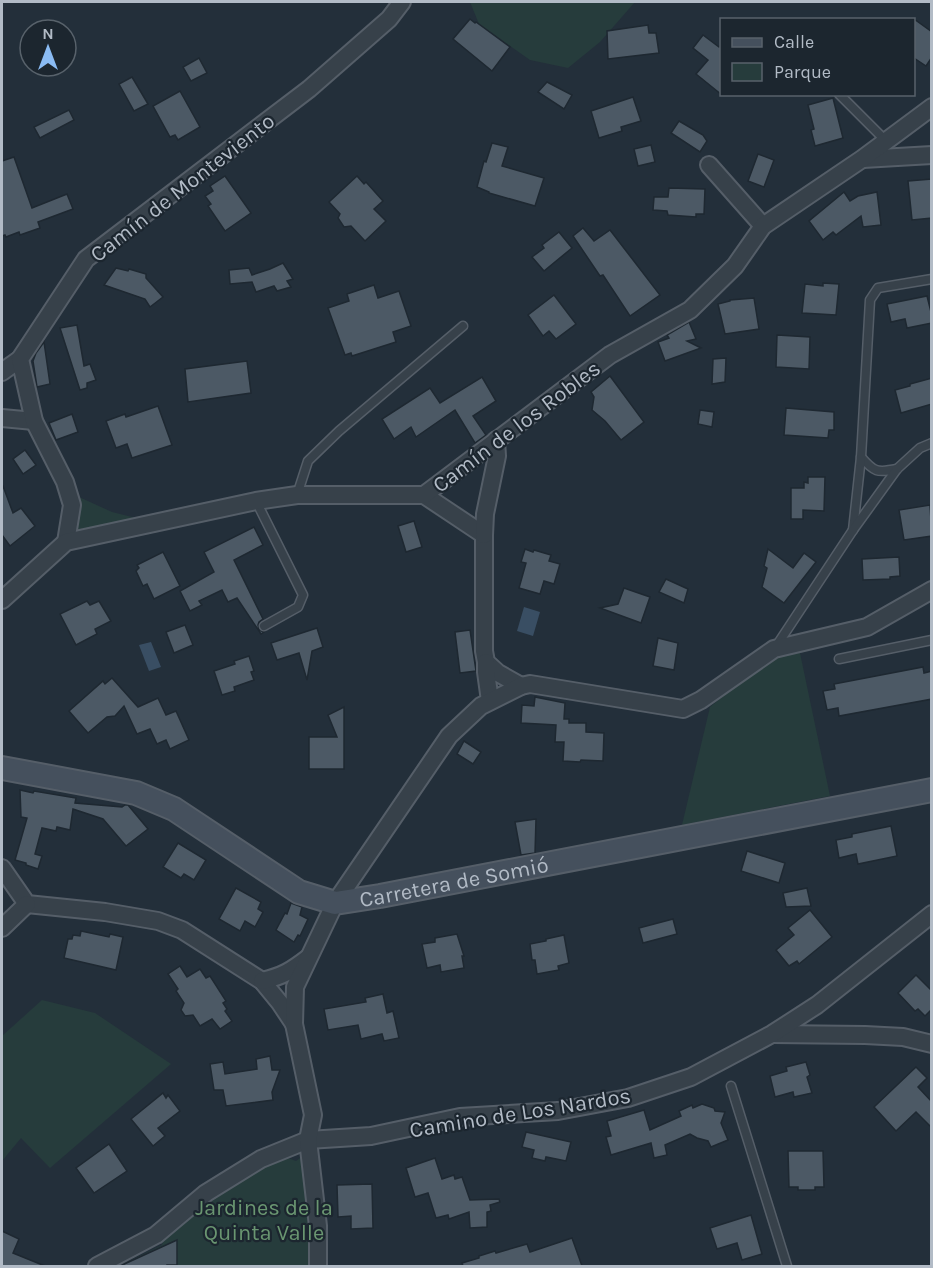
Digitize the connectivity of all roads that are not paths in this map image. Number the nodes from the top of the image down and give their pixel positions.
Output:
1 (402, 2) edge
2 (841, 96) edge
3 (932, 107) edge
4 (886, 141) junction
5 (932, 155) edge
6 (862, 159) junction
7 (710, 165) dead end
8 (763, 226) junction
9 (932, 279) edge
10 (464, 327) dead end
11 (20, 359) junction
12 (2, 372) edge
13 (2, 418) edge
14 (34, 421) junction
15 (496, 440) junction
16 (932, 443) edge
17 (861, 457) junction
18 (897, 469) junction
19 (297, 495) junction
20 (424, 495) junction
21 (256, 501) junction
22 (854, 530) junction
23 (484, 536) junction
24 (66, 542) junction
25 (932, 590) edge
26 (2, 600) edge
27 (264, 626) dead end
28 (932, 640) edge
29 (774, 649) junction
30 (839, 659) dead end
31 (486, 662) junction
32 (521, 686) junction
33 (490, 701) junction
34 (2, 768) edge
35 (932, 790) edge
36 (2, 868) edge
37 (335, 903) junction
38 (27, 904) junction
39 (932, 914) edge
40 (2, 928) edge
41 (309, 957) junction
42 (262, 981) junction
43 (294, 1024) junction
44 (772, 1034) junction
45 (932, 1044) edge
46 (731, 1086) dead end
47 (308, 1140) junction
48 (97, 1266) edge
49 (318, 1266) edge
50 (787, 1266) edge

1 - 11 street, Camín de Monteviento
2 - 4 lane
3 - 4 street, Camín de los Robles
4 - 6 street, Camín de los Robles
5 - 6 street
6 - 8 street, Camín de los Robles
7 - 8 street
8 - 15 street, Camín de los Robles
9 - 17 lane
10 - 19 lane
11 - 12 street
11 - 14 street
13 - 14 street
14 - 24 street
15 - 20 street, Camín de los Robles
15 - 23 street
16 - 18 lane
17 - 18 lane
17 - 22 lane
18 - 22 lane
19 - 20 street, Camín de los Robles
19 - 21 street, Camín de los Robles
20 - 23 street
21 - 24 street, Camín de los Robles
21 - 27 lane
22 - 29 lane
23 - 31 street
24 - 26 street
25 - 29 street
28 - 30 lane
29 - 32 street
31 - 32 street
31 - 33 street
32 - 33 street
33 - 37 street
34 - 37 street, Carretera de Somió
35 - 37 street, Carretera de Somió
36 - 38 street
37 - 41 street
38 - 40 street
38 - 42 street
39 - 44 street, Camino de Los Nardos
41 - 42 street
41 - 43 street
42 - 43 street
43 - 47 street
44 - 45 street
44 - 47 street, Camino de Los Nardos
46 - 50 lane
47 - 48 street, Camino de Los Nardos
47 - 49 street

